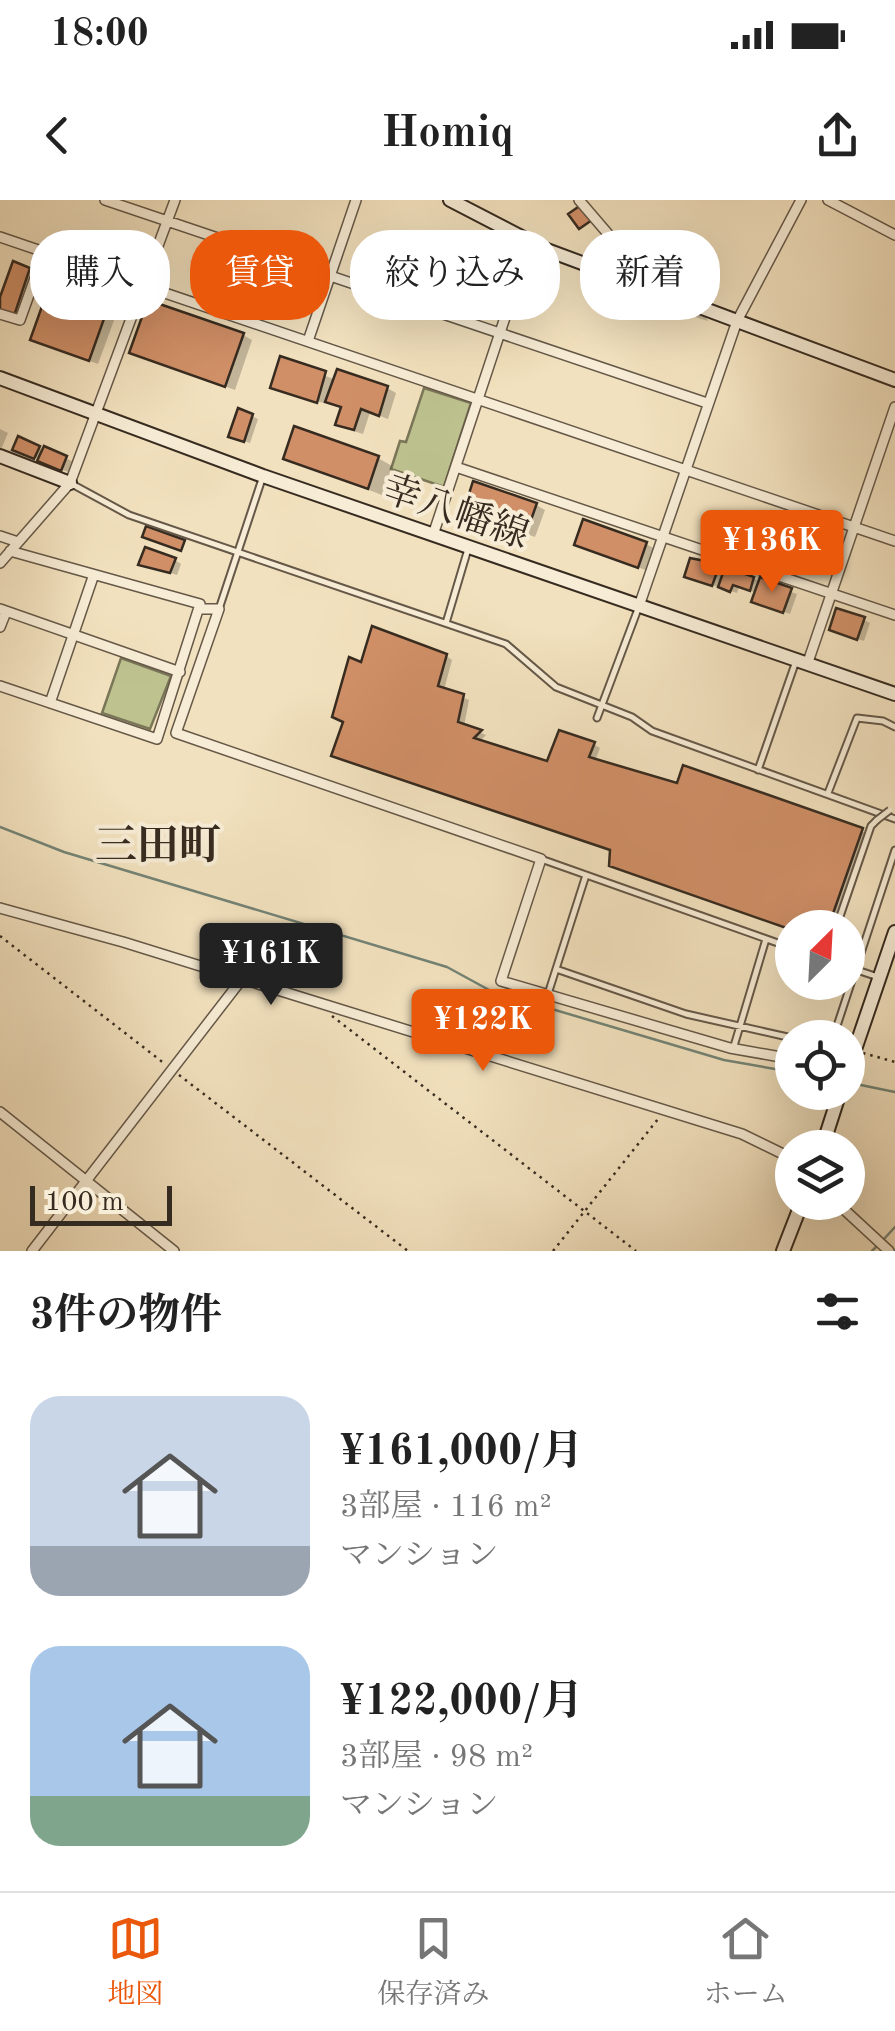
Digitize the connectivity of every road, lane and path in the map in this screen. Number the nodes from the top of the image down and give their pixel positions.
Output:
1 (105, 200) edge
2 (174, 200) edge
3 (356, 200) edge
4 (450, 200) edge
5 (801, 200) edge
6 (828, 200) edge
7 (581, 201) edge
8 (166, 221) junction
9 (163, 230) edge
10 (507, 230) edge
11 (605, 230) edge
12 (895, 235) edge
13 (0, 237) edge
14 (30, 249) edge
15 (332, 277) junction
16 (30, 292) edge
17 (170, 294) edge
18 (0, 314) edge
19 (720, 315) edge
20 (131, 320) edge
21 (504, 320) edge
22 (737, 321) junction
23 (499, 334) junction
24 (308, 341) junction
25 (0, 378) edge
26 (895, 380) edge
27 (477, 398) junction
28 (707, 403) junction
29 (895, 407) edge
30 (98, 417) junction
31 (0, 456) edge
32 (456, 467) junction
33 (686, 468) junction
34 (263, 476) junction
35 (70, 483) junction
36 (853, 526) junction
37 (434, 535) junction
38 (0, 536) edge
39 (663, 536) junction
40 (895, 540) edge
41 (18, 542) junction
42 (468, 547) junction
43 (10, 551) junction
44 (238, 551) junction
45 (0, 563) edge
46 (93, 576) junction
47 (831, 593) junction
48 (640, 606) junction
49 (199, 608) junction
50 (219, 609) junction
51 (3, 610) edge
52 (895, 615) edge
53 (446, 623) junction
54 (0, 627) edge
55 (71, 635) junction
56 (803, 660) junction
57 (180, 672) junction
58 (0, 686) edge
59 (895, 694) edge
60 (50, 703) junction
61 (604, 708) junction
62 (597, 718) dead end
63 (895, 727) edge
64 (758, 770) junction
65 (828, 793) junction
66 (893, 808) edge
67 (895, 820) edge
68 (895, 850) edge
69 (542, 859) junction
70 (586, 874) junction
71 (0, 908) edge
72 (842, 910) edge
73 (865, 930) edge
74 (895, 932) edge
75 (0, 936) edge
76 (766, 939) junction
77 (775, 942) edge
78 (556, 969) junction
79 (865, 973) edge
80 (242, 978) junction
81 (879, 978) junction
82 (548, 994) junction
83 (312, 1001) junction
84 (864, 1020) edge
85 (738, 1027) junction
86 (775, 1035) edge
87 (733, 1048) junction
88 (865, 1053) edge
89 (775, 1056) edge
90 (895, 1062) edge
91 (171, 1069) junction
92 (665, 1110) junction
93 (0, 1112) edge
94 (775, 1150) edge
95 (84, 1179) junction
96 (585, 1210) junction
97 (795, 1220) edge
98 (855, 1220) edge
99 (32, 1251) edge
100 (174, 1251) edge
101 (408, 1251) edge
102 (553, 1251) edge
103 (636, 1251) edge
104 (783, 1251) edge
105 (888, 1251) edge

1 - 8 street
2 - 8 street
3 - 15 street
4 - 10 street
5 - 22 street
6 - 12 street
7 - 11 street
8 - 9 street
8 - 15 street
13 - 14 street
15 - 23 street
15 - 24 street
16 - 18 street
17 - 24 street
19 - 22 street
20 - 30 street
21 - 23 street
22 - 26 street
22 - 28 street
23 - 27 street
23 - 28 street
24 - 27 street
25 - 30 street, 幸八幡線
27 - 32 street
27 - 33 street
28 - 33 street
29 - 36 street
30 - 34 street, 幸八幡線
30 - 35 street
31 - 35 street
32 - 37 street
32 - 39 street
33 - 36 street
33 - 39 street
34 - 37 street, 幸八幡線
34 - 44 lane
35 - 41 street
35 - 44 lane
36 - 40 street
36 - 47 street
37 - 42 street, 幸八幡線
38 - 41 street
39 - 47 street
39 - 48 street
41 - 43 street
42 - 48 street, 幸八幡線
42 - 53 lane
43 - 45 street
43 - 46 street
44 - 50 lane
44 - 53 lane
46 - 49 street
46 - 55 street
47 - 52 street
47 - 56 street
48 - 56 street, 幸八幡線
48 - 61 lane
49 - 50 street
49 - 57 street
50 - 69 street
51 - 54 street
51 - 55 street
53 - 61 lane
55 - 57 street
55 - 60 street
56 - 59 street, 幸八幡線
56 - 64 lane
57 - 60 street
58 - 60 street
61 - 62 lane
61 - 64 lane
63 - 65 lane
64 - 65 lane
65 - 67 lane
66 - 72 lane, bridge
68 - 73 lane
69 - 70 lane
69 - 82 street
70 - 76 lane
70 - 78 lane
71 - 80 street
74 - 81 street
75 - 91 path
76 - 77 lane
76 - 85 lane
78 - 82 lane
78 - 85 lane
79 - 81 lane
80 - 83 street
80 - 91 street
81 - 84 street
82 - 87 street
83 - 92 street
83 - 96 path
85 - 86 lane
85 - 87 lane
87 - 89 street
88 - 90 path
91 - 95 street
91 - 101 path
92 - 94 street
92 - 96 path
93 - 95 street
95 - 99 street
95 - 100 street
96 - 102 path
96 - 103 path
97 - 104 street
98 - 105 street

